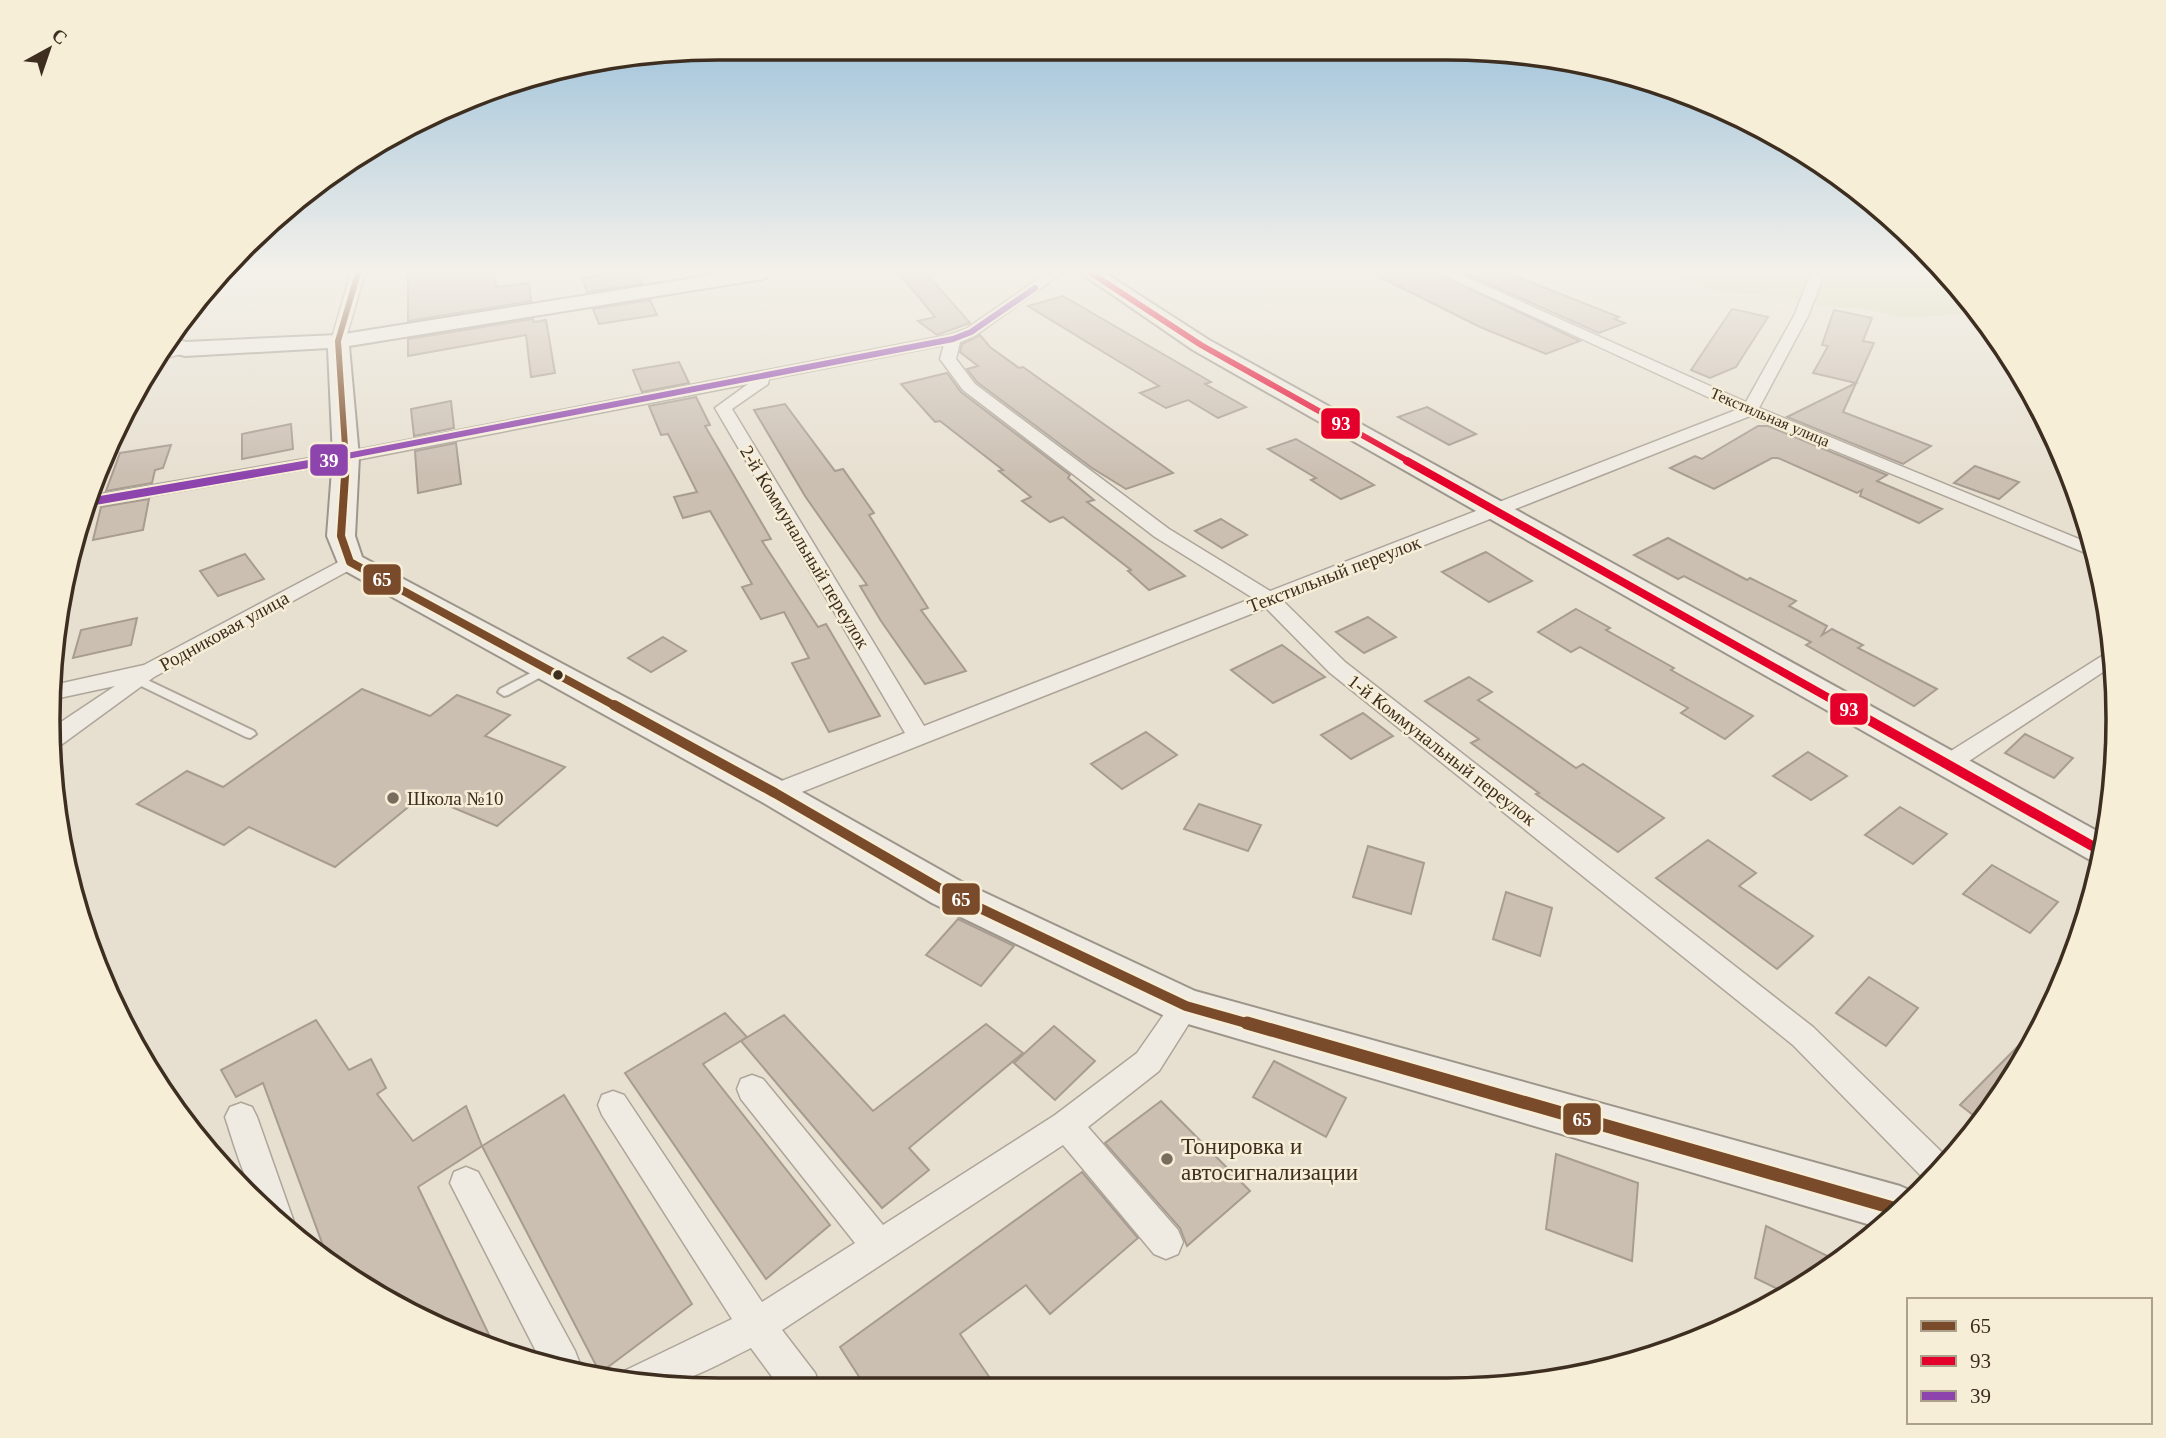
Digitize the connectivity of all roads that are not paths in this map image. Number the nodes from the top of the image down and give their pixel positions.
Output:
1 (344, 340) edge
2 (948, 340) edge
3 (953, 340) edge
4 (1193, 340) edge
5 (1594, 340) edge
6 (1788, 340) edge
7 (338, 341) junction
8 (176, 346) edge
9 (771, 376) junction
10 (1750, 410) junction
11 (346, 457) junction
12 (97, 501) edge
13 (1494, 511) junction
14 (2084, 548) edge
15 (350, 562) junction
16 (1269, 599) junction
17 (2104, 662) edge
18 (546, 669) junction
19 (145, 676) junction
20 (61, 691) edge
21 (504, 692) dead end
22 (60, 734) edge
23 (250, 734) dead end
24 (918, 735) junction
25 (1946, 765) junction
26 (775, 793) junction
27 (2094, 847) edge
28 (1186, 1006) junction
29 (752, 1088) dead end
30 (613, 1105) dead end
31 (241, 1117) dead end
32 (1066, 1125) junction
33 (1932, 1165) edge
34 (466, 1182) dead end
35 (270, 1201) edge
36 (1890, 1207) edge
37 (1166, 1242) dead end
38 (880, 1247) junction
39 (757, 1326) junction
40 (559, 1359) edge
41 (655, 1375) edge
42 (796, 1378) edge

1 - 7 street
2 - 9 street
3 - 16 street, 1-й Коммунальный переулок
4 - 13 street
5 - 10 street, Текстильная улица
6 - 10 street
7 - 8 street
7 - 11 street
9 - 11 street
9 - 24 street, 2-й Коммунальный переулок
10 - 13 street, Текстильный переулок
10 - 14 street, Текстильная улица
11 - 12 street
11 - 15 street
13 - 16 street, Текстильный переулок
13 - 25 street
15 - 18 street
15 - 19 street, Родниковая улица
16 - 24 street, Текстильный переулок
16 - 33 street, 1-й Коммунальный переулок
17 - 25 street
18 - 21 lane
18 - 26 street
19 - 20 street, Родниковая улица
19 - 22 street
19 - 23 lane
24 - 26 street, Текстильный переулок
25 - 27 street
26 - 28 street
28 - 32 street
28 - 36 street
29 - 38 street
30 - 39 street
31 - 35 street
32 - 37 street
32 - 38 street
34 - 40 street
38 - 39 street
39 - 41 street
39 - 42 street

